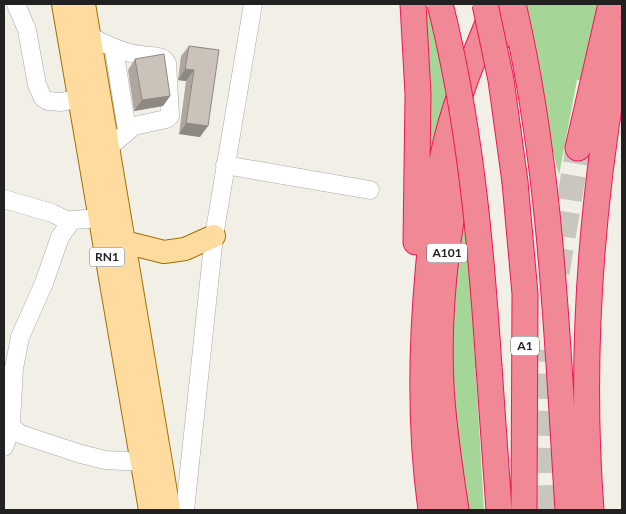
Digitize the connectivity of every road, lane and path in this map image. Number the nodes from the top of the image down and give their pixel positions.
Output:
1 (16, 4) edge
2 (63, 4) edge
3 (84, 4) edge
4 (253, 4) edge
5 (413, 4) edge
6 (440, 4) edge
7 (485, 4) edge
8 (496, 4) edge
9 (513, 4) edge
10 (611, 4) edge
11 (622, 31) edge
12 (90, 36) junction
13 (118, 50) junction
14 (90, 96) junction
15 (131, 128) junction
16 (578, 148) tunnel mouth
17 (107, 149) junction
18 (225, 165) junction
19 (370, 190) dead end
20 (4, 199) edge
21 (100, 218) junction
22 (70, 222) junction
23 (214, 236) junction
24 (124, 242) junction
25 (9, 357) edge
26 (422, 400) junction
27 (12, 427) junction
28 (4, 448) edge
29 (143, 462) junction
30 (150, 510) edge
31 (169, 510) edge
32 (185, 510) edge
33 (431, 510) edge
34 (456, 510) edge
35 (499, 510) edge
36 (524, 510) edge
37 (568, 510) edge
38 (591, 510) edge

1 - 14 street
2 - 14 main road, RN1
3 - 12 main road, RN1
4 - 18 street
5 - 26 highway
6 - 35 highway, bridge
7 - 36 highway, A1, bridge
8 - 26 highway
9 - 34 highway, A101
9 - 37 highway
10 - 16 highway
11 - 38 highway
12 - 13 street
12 - 14 main road, RN1
13 - 15 street
13 - 15 street
14 - 17 main road, RN1
14 - 21 main road, RN1
15 - 17 street
17 - 24 main road, RN1
18 - 19 street
18 - 23 street
20 - 22 street
21 - 22 street
21 - 29 main road, RN1
22 - 25 street
23 - 24 main road
23 - 32 street
24 - 31 main road, RN1
25 - 27 street
26 - 33 highway
27 - 28 street
27 - 29 street
29 - 30 main road, RN1

